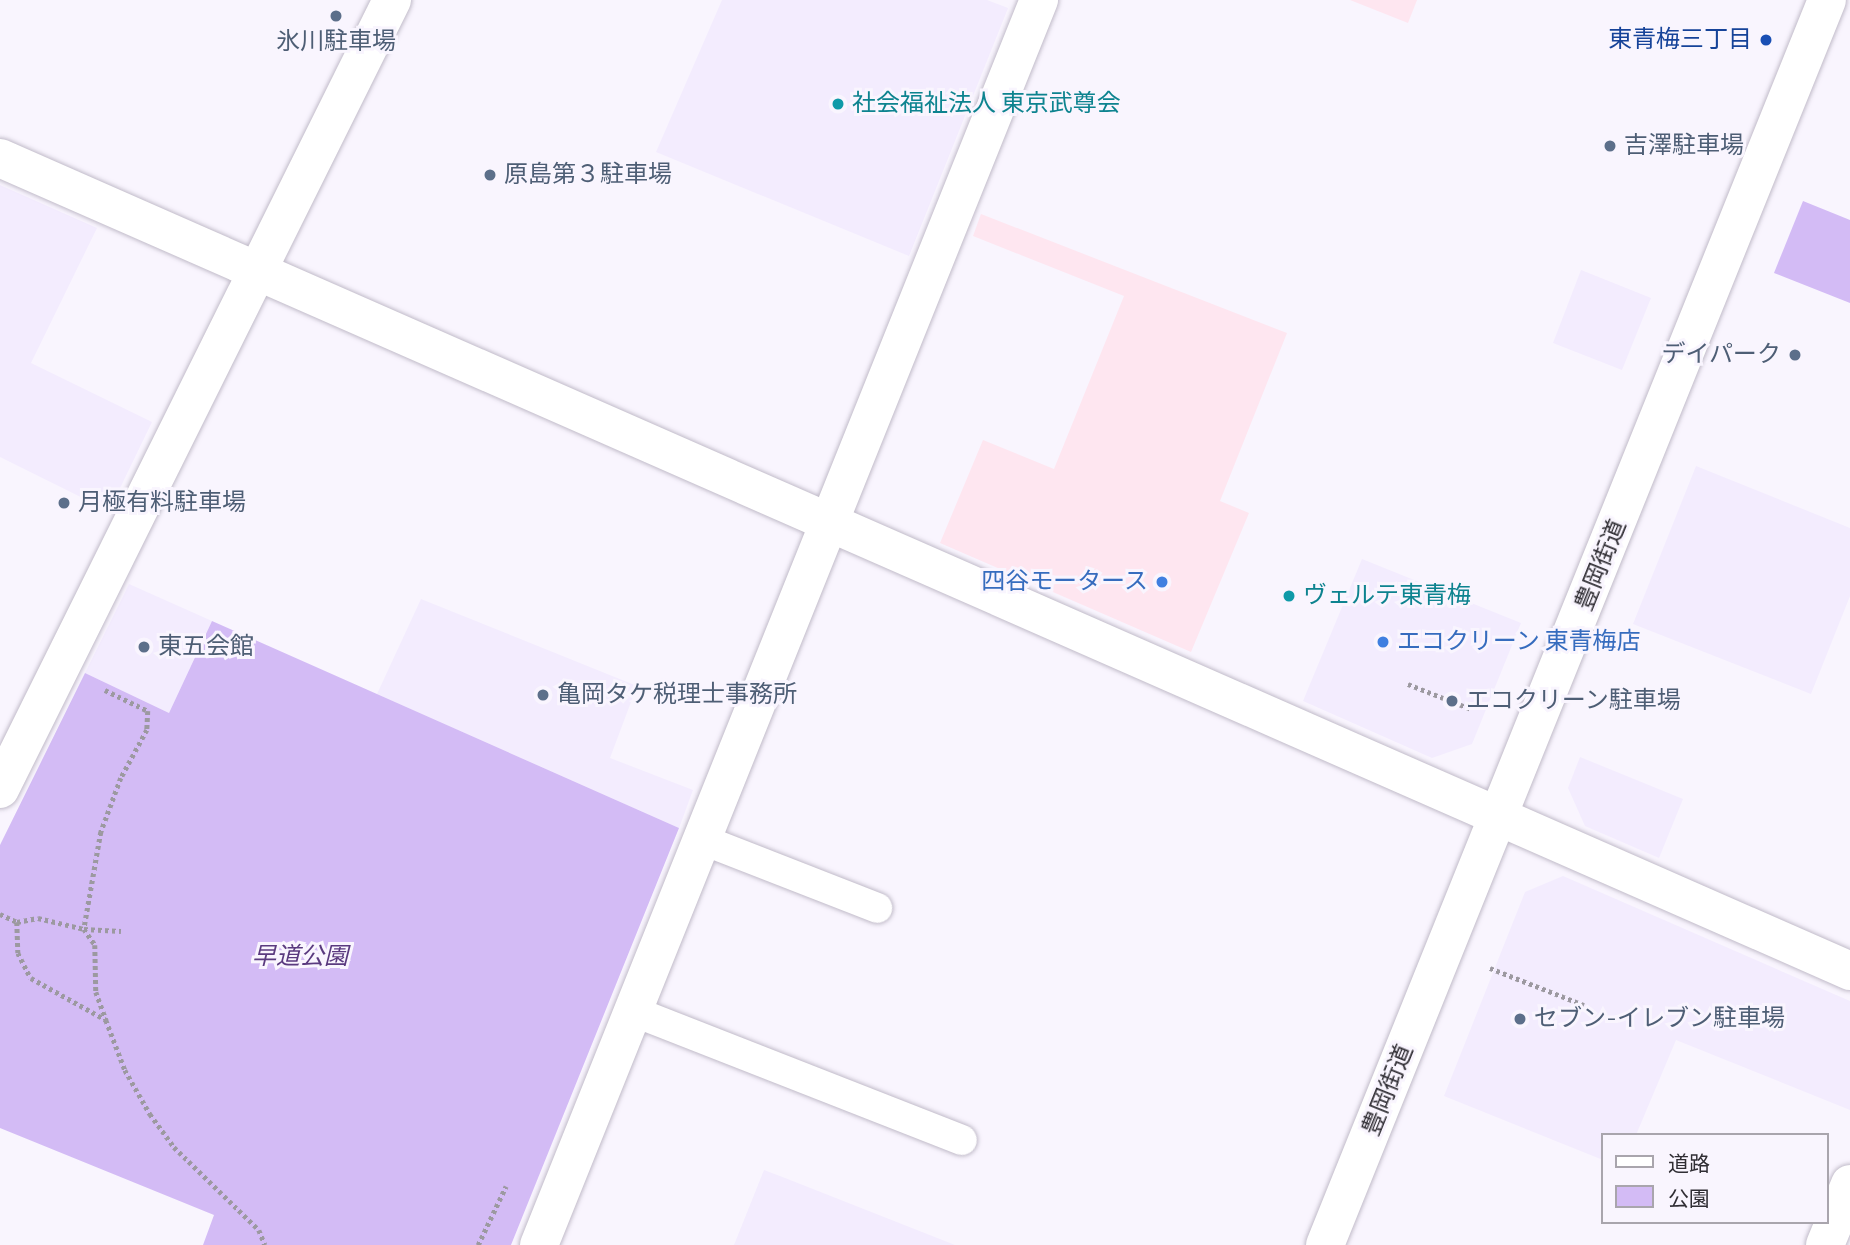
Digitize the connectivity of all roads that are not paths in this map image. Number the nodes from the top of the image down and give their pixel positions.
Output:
1 (392, 0) edge
2 (1040, 0) edge
3 (1827, 0) edge
4 (0, 158) edge
5 (255, 272) junction
6 (830, 524) junction
7 (0, 789) edge
8 (1499, 817) junction
9 (703, 840) junction
10 (877, 908) dead end
11 (1850, 971) edge
12 (635, 1012) junction
13 (962, 1140) dead end
14 (1850, 1184) edge
15 (540, 1245) edge
16 (1325, 1245) edge
17 (1825, 1245) edge

1 - 5 street
2 - 6 street
3 - 8 street, 豊岡街道
4 - 5 street
5 - 6 street
5 - 7 street
6 - 8 street
6 - 9 street
8 - 11 street
8 - 16 street, 豊岡街道
9 - 10 lane
9 - 12 street
12 - 13 lane
12 - 15 street
14 - 17 street

